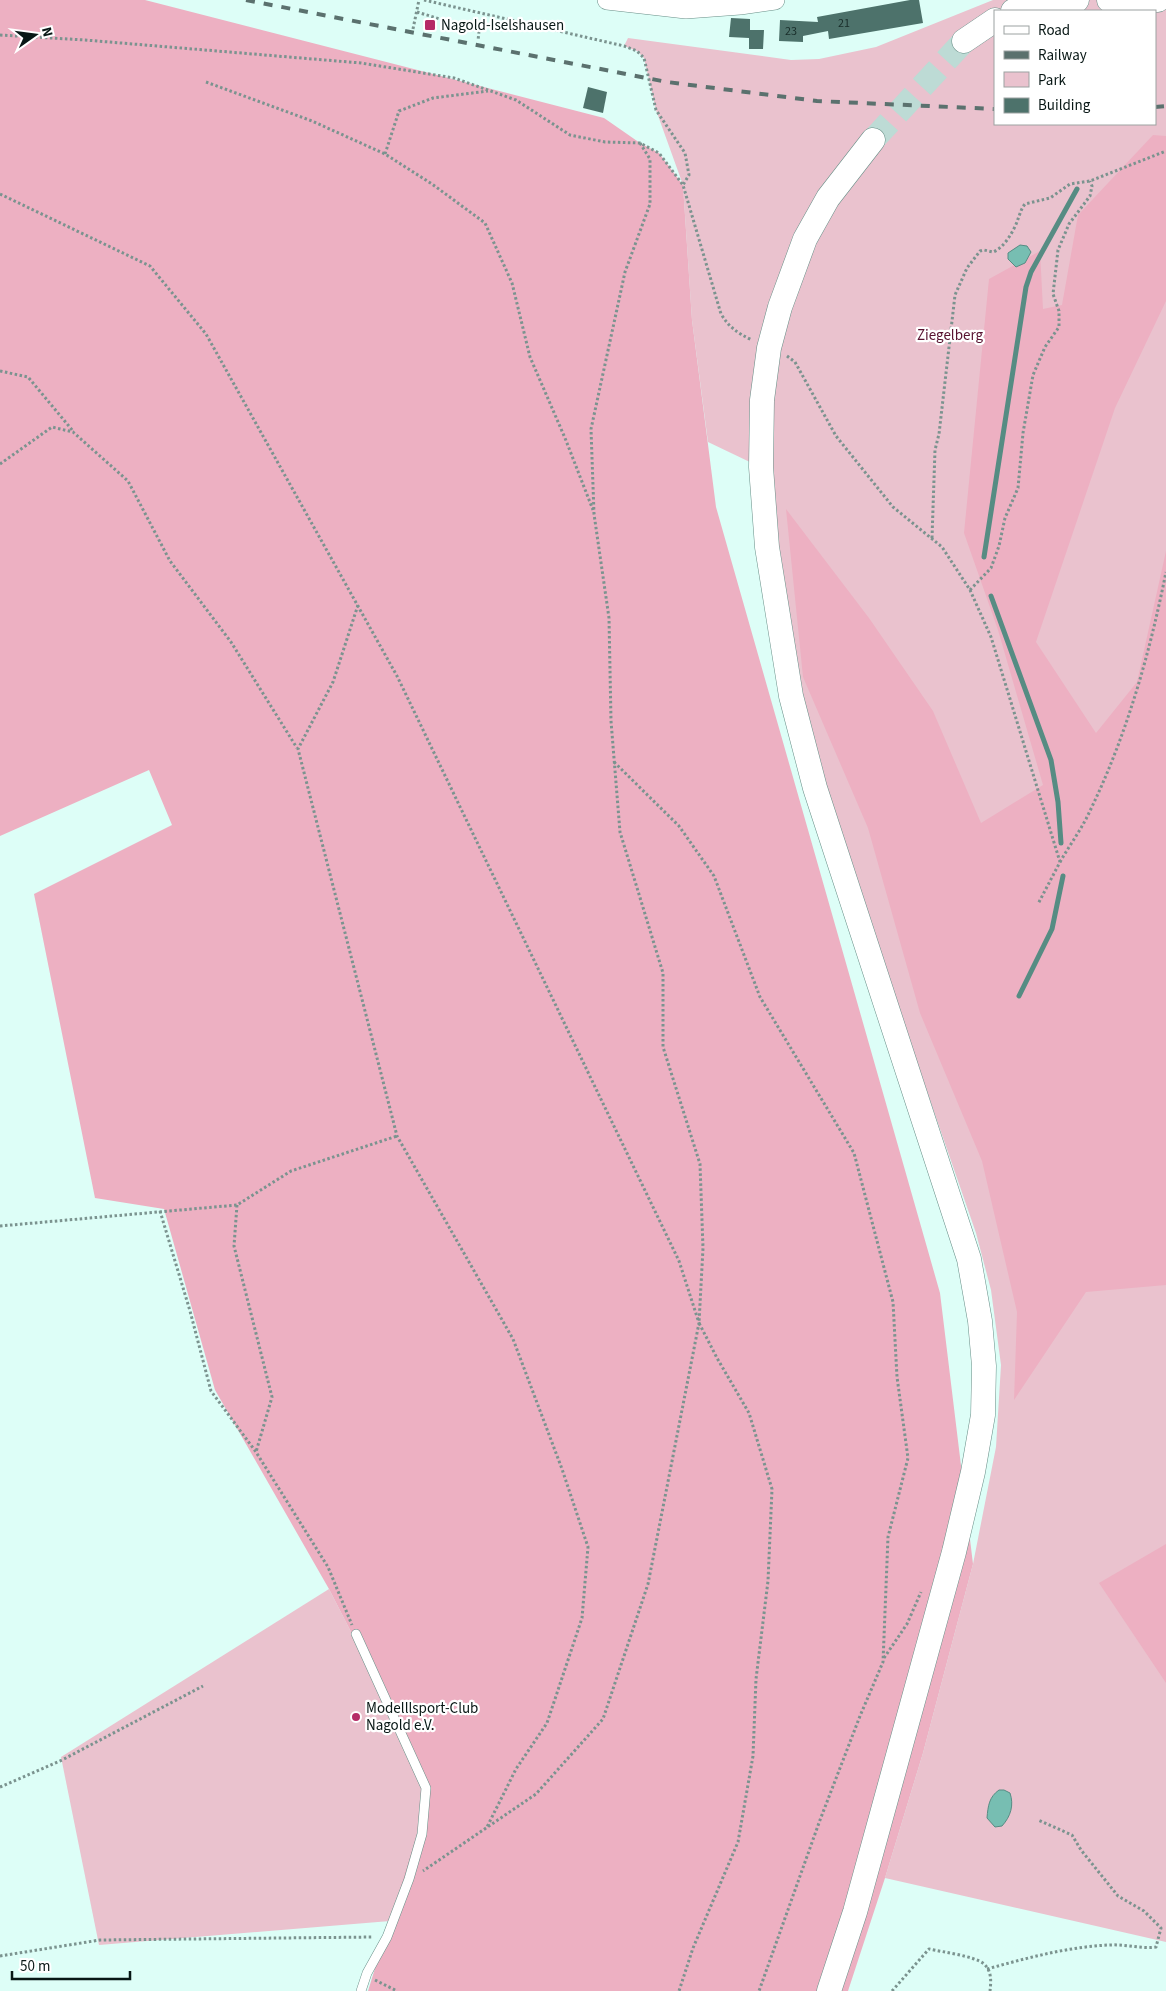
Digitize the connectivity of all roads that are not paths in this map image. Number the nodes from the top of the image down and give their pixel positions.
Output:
1 (607, 0) edge
2 (775, 0) edge
3 (1077, 0) edge
4 (1109, 0) edge
5 (1158, 0) edge
6 (1017, 10) edge
7 (994, 21) edge
8 (964, 41) tunnel mouth
9 (873, 140) tunnel mouth
10 (356, 1634) road end
11 (361, 1991) edge
12 (829, 1991) edge

1 - 2 street
3 - 6 street
4 - 5 street
7 - 8 street
9 - 12 street
10 - 11 lane

